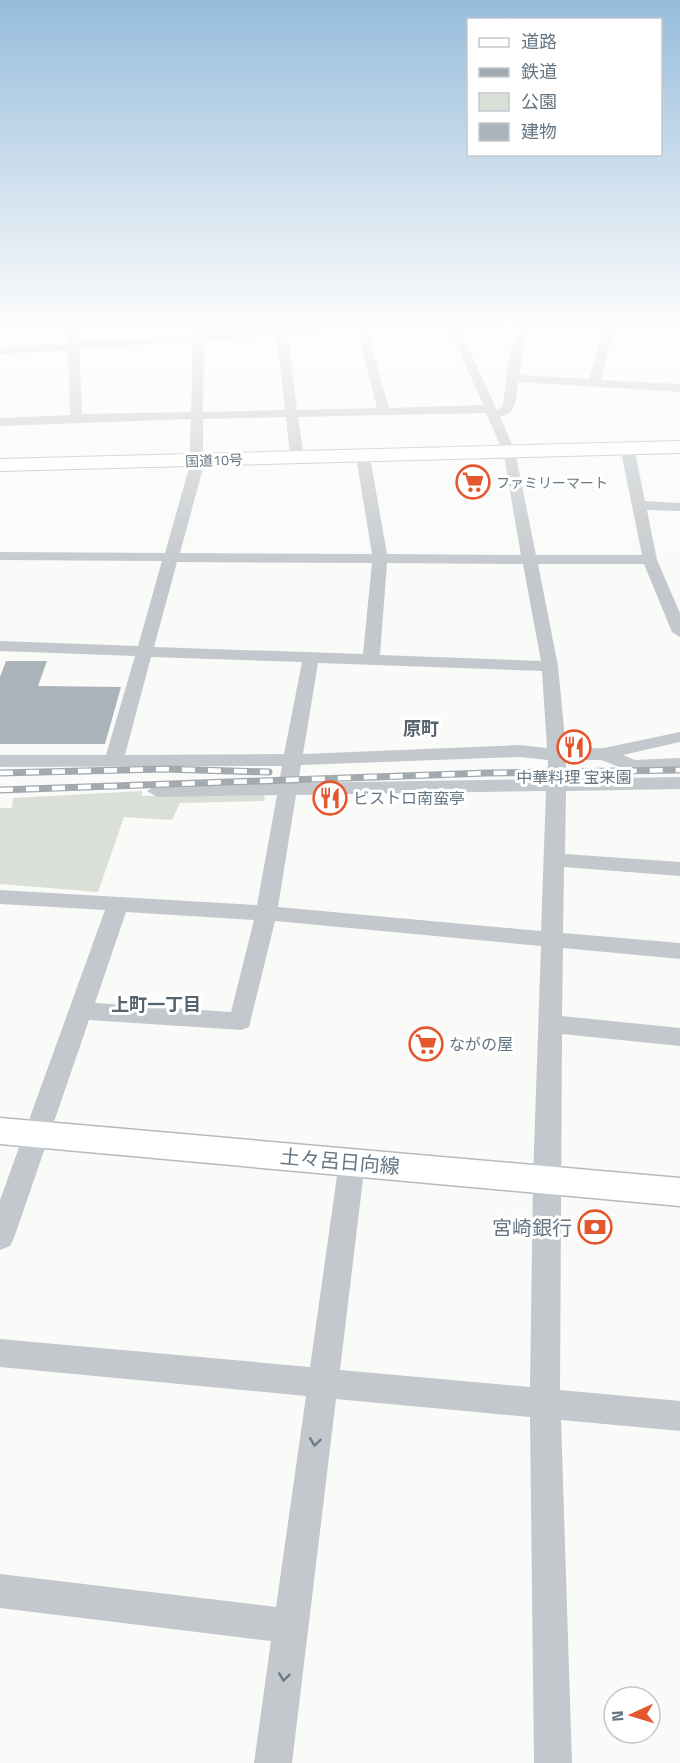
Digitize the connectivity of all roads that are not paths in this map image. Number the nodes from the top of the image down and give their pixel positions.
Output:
1 (75, 408) edge
2 (198, 408) edge
3 (291, 408) edge
4 (402, 408) edge
5 (499, 408) edge
6 (384, 411) joint
7 (292, 413) junction
8 (198, 416) junction
9 (76, 418) junction
10 (0, 422) edge
11 (680, 447) edge
12 (510, 455) junction
13 (680, 456) edge
14 (297, 457) junction
15 (629, 457) junction
16 (364, 463) junction
17 (196, 464) junction
18 (0, 465) edge
19 (0, 473) edge
20 (638, 505) junction
21 (680, 507) edge
22 (0, 556) edge
23 (170, 558) junction
24 (531, 559) junction
25 (380, 560) junction
26 (650, 560) junction
27 (678, 623) edge
28 (0, 646) edge
29 (146, 651) junction
30 (311, 656) junction
31 (371, 657) junction
32 (550, 666) junction
33 (680, 737) edge
34 (604, 754) junction
35 (556, 755) junction
36 (114, 760) junction
37 (294, 760) junction
38 (0, 761) edge
39 (680, 764) edge
40 (680, 783) edge
41 (556, 786) junction
42 (289, 790) junction
43 (157, 791) dead end
44 (555, 860) junction
45 (680, 869) edge
46 (1, 899) edge
47 (118, 904) junction
48 (266, 914) junction
49 (553, 940) junction
50 (680, 951) edge
51 (80, 1011) junction
52 (550, 1024) junction
53 (680, 1037) edge
54 (0, 1131) edge
55 (37, 1134) junction
56 (352, 1162) junction
57 (546, 1179) junction
58 (680, 1192) edge
59 (0, 1238) edge
60 (0, 1353) edge
61 (322, 1384) junction
62 (545, 1401) junction
63 (680, 1416) edge
64 (0, 1591) edge
65 (291, 1626) junction
66 (273, 1763) edge
67 (553, 1763) edge

1 - 9 street
2 - 8 street
3 - 7 street
4 - 6 street
5 - 12 street
6 - 7 street
7 - 8 street
7 - 14 street
8 - 9 street
8 - 17 street
9 - 10 street
11 - 12 highway, 国道10号
12 - 14 highway, 国道10号
12 - 15 highway, 国道10号
12 - 16 highway, 国道10号
12 - 24 street
13 - 15 highway, 国道10号
14 - 17 highway, 国道10号
15 - 20 street
16 - 17 highway, 国道10号
16 - 25 street
17 - 18 highway, 国道10号
17 - 19 highway, 国道10号
17 - 23 street
20 - 21 street
20 - 26 street
22 - 23 street
23 - 25 street
23 - 29 street
24 - 25 street
24 - 26 street
24 - 32 street
25 - 31 street
26 - 27 street
28 - 29 street
29 - 30 street
29 - 36 street
30 - 31 street
30 - 37 street
31 - 32 street
32 - 35 street
33 - 34 street
34 - 35 street
34 - 39 street
35 - 37 street
35 - 41 street
36 - 37 street
36 - 38 street
37 - 42 street
40 - 41 street
41 - 42 street
41 - 44 street
42 - 43 street
42 - 48 street
44 - 45 street
44 - 49 street
46 - 47 street
47 - 48 street
47 - 51 street
48 - 49 street
48 - 51 street
49 - 50 street
49 - 52 street
51 - 55 street
52 - 53 street
52 - 57 street
54 - 55 main road, 土々呂日向線
55 - 56 main road, 土々呂日向線
55 - 59 street
56 - 57 main road, 土々呂日向線
56 - 61 street
57 - 58 main road, 土々呂日向線
57 - 62 street
60 - 61 street
61 - 62 street
61 -> 65 street
62 - 63 street
62 - 67 street
64 - 65 street
65 -> 66 street

